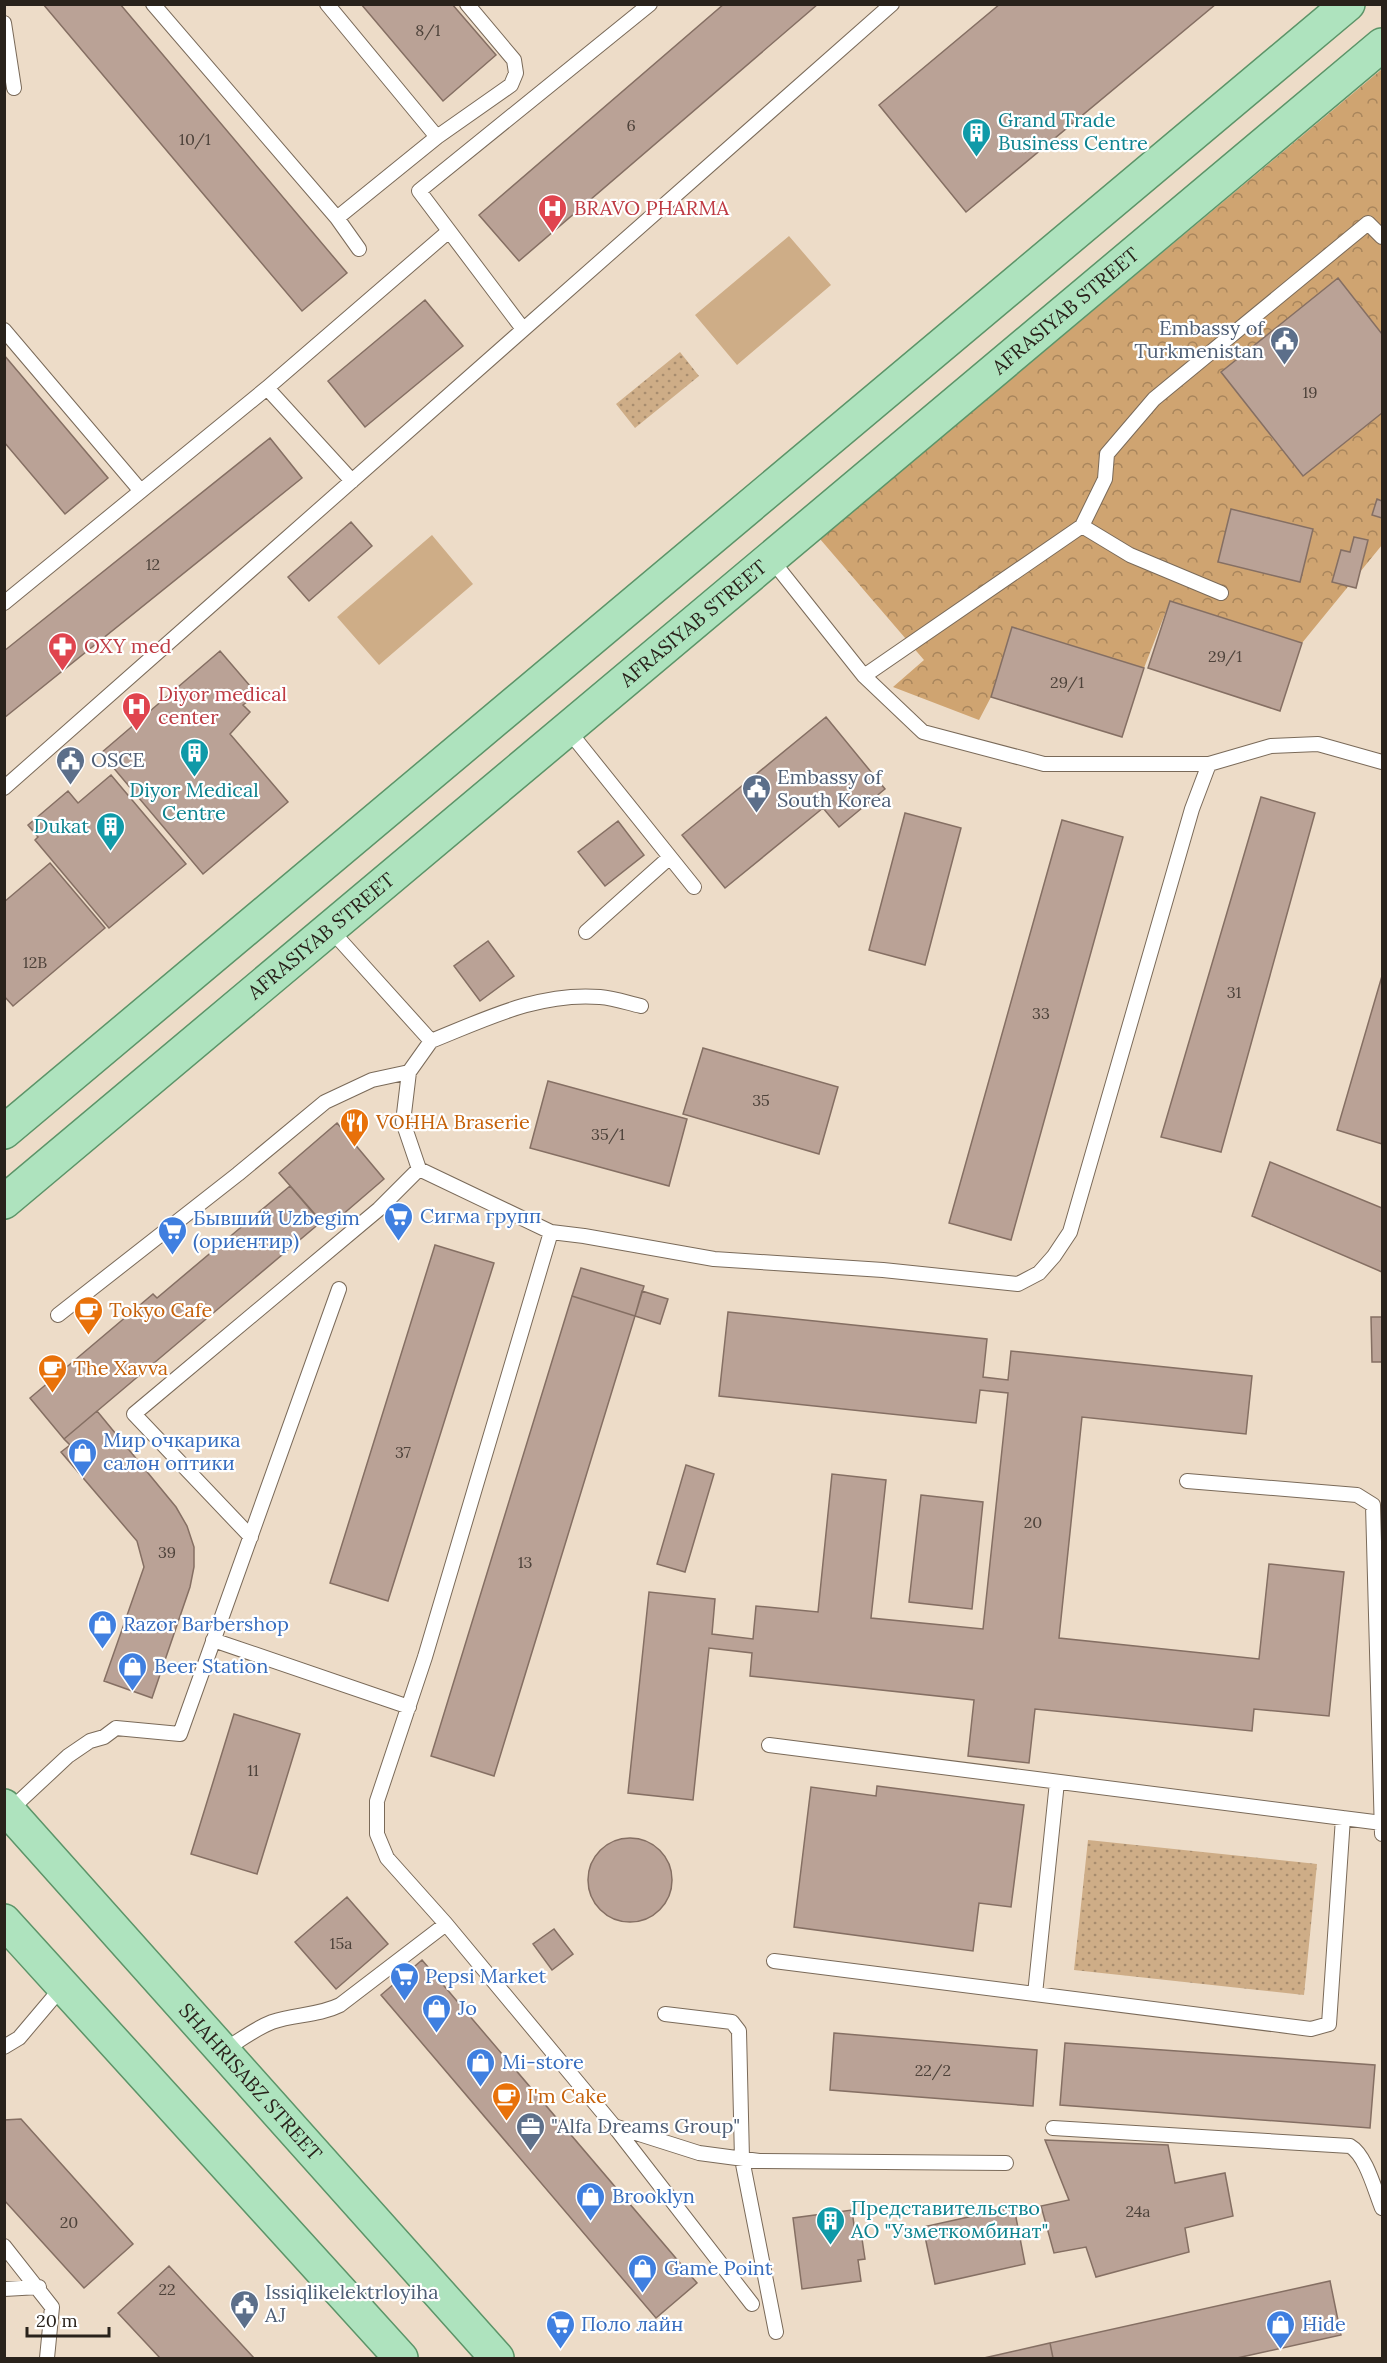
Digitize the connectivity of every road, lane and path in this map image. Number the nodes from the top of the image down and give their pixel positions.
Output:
1 (153, 4) edge
2 (327, 4) edge
3 (468, 4) edge
4 (650, 4) edge
5 (892, 4) edge
6 (1348, 4) edge
7 (4, 23) edge
8 (1383, 45) edge
9 (14, 88) dead end
10 (437, 137) junction
11 (337, 218) junction
12 (449, 231) junction
13 (1383, 237) edge
14 (359, 249) dead end
15 (524, 329) junction
16 (4, 330) edge
17 (267, 388) junction
18 (352, 481) junction
19 (140, 490) junction
20 (1082, 526) junction
21 (771, 559) junction
22 (1221, 593) dead end
23 (4, 603) edge
24 (864, 676) junction
25 (568, 730) junction
26 (1383, 762) edge
27 (1209, 764) junction
28 (4, 788) edge
29 (670, 857) junction
30 (694, 888) dead end
31 (330, 929) junction
32 (586, 932) dead end
33 (641, 1006) dead end
34 (431, 1041) junction
35 (409, 1072) junction
36 (4, 1132) edge
37 (419, 1169) junction
38 (4, 1202) edge
39 (551, 1232) junction
40 (339, 1289) dead end
41 (58, 1315) dead end
42 (1187, 1481) dead end
43 (251, 1537) junction
44 (213, 1640) junction
45 (409, 1707) junction
46 (769, 1745) dead end
47 (1057, 1782) junction
48 (7, 1809) edge
49 (1343, 1818) junction
50 (1382, 1823) edge
51 (1383, 1834) edge
52 (4, 1921) edge
53 (446, 1924) junction
54 (774, 1960) dead end
55 (63, 1986) junction
56 (1035, 1994) junction
57 (665, 2014) dead end
58 (4, 2047) edge
59 (223, 2051) junction
60 (614, 2126) junction
61 (1053, 2128) dead end
62 (742, 2159) junction
63 (1006, 2163) dead end
64 (1383, 2175) edge
65 (1377, 2195) junction
66 (1383, 2208) edge
67 (4, 2246) edge
68 (39, 2287) junction
69 (4, 2289) edge
70 (752, 2304) dead end
71 (776, 2332) dead end
72 (47, 2358) edge
73 (401, 2358) edge
74 (497, 2358) edge

1 - 11 lane
2 - 10 lane
3 - 10 lane
4 - 12 lane
5 - 15 lane
6 - 36 main road
7 - 9 lane
8 - 21 main road, AFRASIYAB STREET
10 - 11 lane
11 - 14 lane
12 - 15 lane
12 - 17 lane
13 - 20 lane
15 - 18 lane
16 - 19 lane
17 - 18 lane
17 - 19 lane
18 - 28 lane
19 - 23 lane
20 - 22 lane
20 - 24 lane
21 - 24 lane
21 - 25 main road, AFRASIYAB STREET
24 - 27 lane
25 - 29 lane
25 - 31 main road, AFRASIYAB STREET
26 - 27 lane
27 - 39 lane
29 - 30 lane
29 - 32 lane
31 - 34 lane
31 - 38 main road, AFRASIYAB STREET
33 - 34 lane
34 - 35 lane
35 - 37 lane
35 - 41 lane
37 - 39 lane
37 - 43 lane
39 - 45 lane
40 - 43 lane
42 - 50 lane
43 - 44 lane
44 - 45 lane
44 - 48 lane
45 - 53 lane
46 - 47 lane
47 - 49 lane
47 - 56 lane
48 - 59 main road, SHAHRISABZ STREET
49 - 50 lane
49 - 56 lane
50 - 51 lane
52 - 55 main road
53 - 59 lane
53 - 60 lane
54 - 56 lane
55 - 58 lane
55 - 73 main road
57 - 62 lane
59 - 74 main road, SHAHRISABZ STREET
60 - 62 lane
60 - 70 lane
61 - 65 lane
62 - 63 lane
62 - 71 lane
64 - 65 lane
65 - 66 lane
67 - 68 lane
68 - 69 lane
68 - 72 lane

